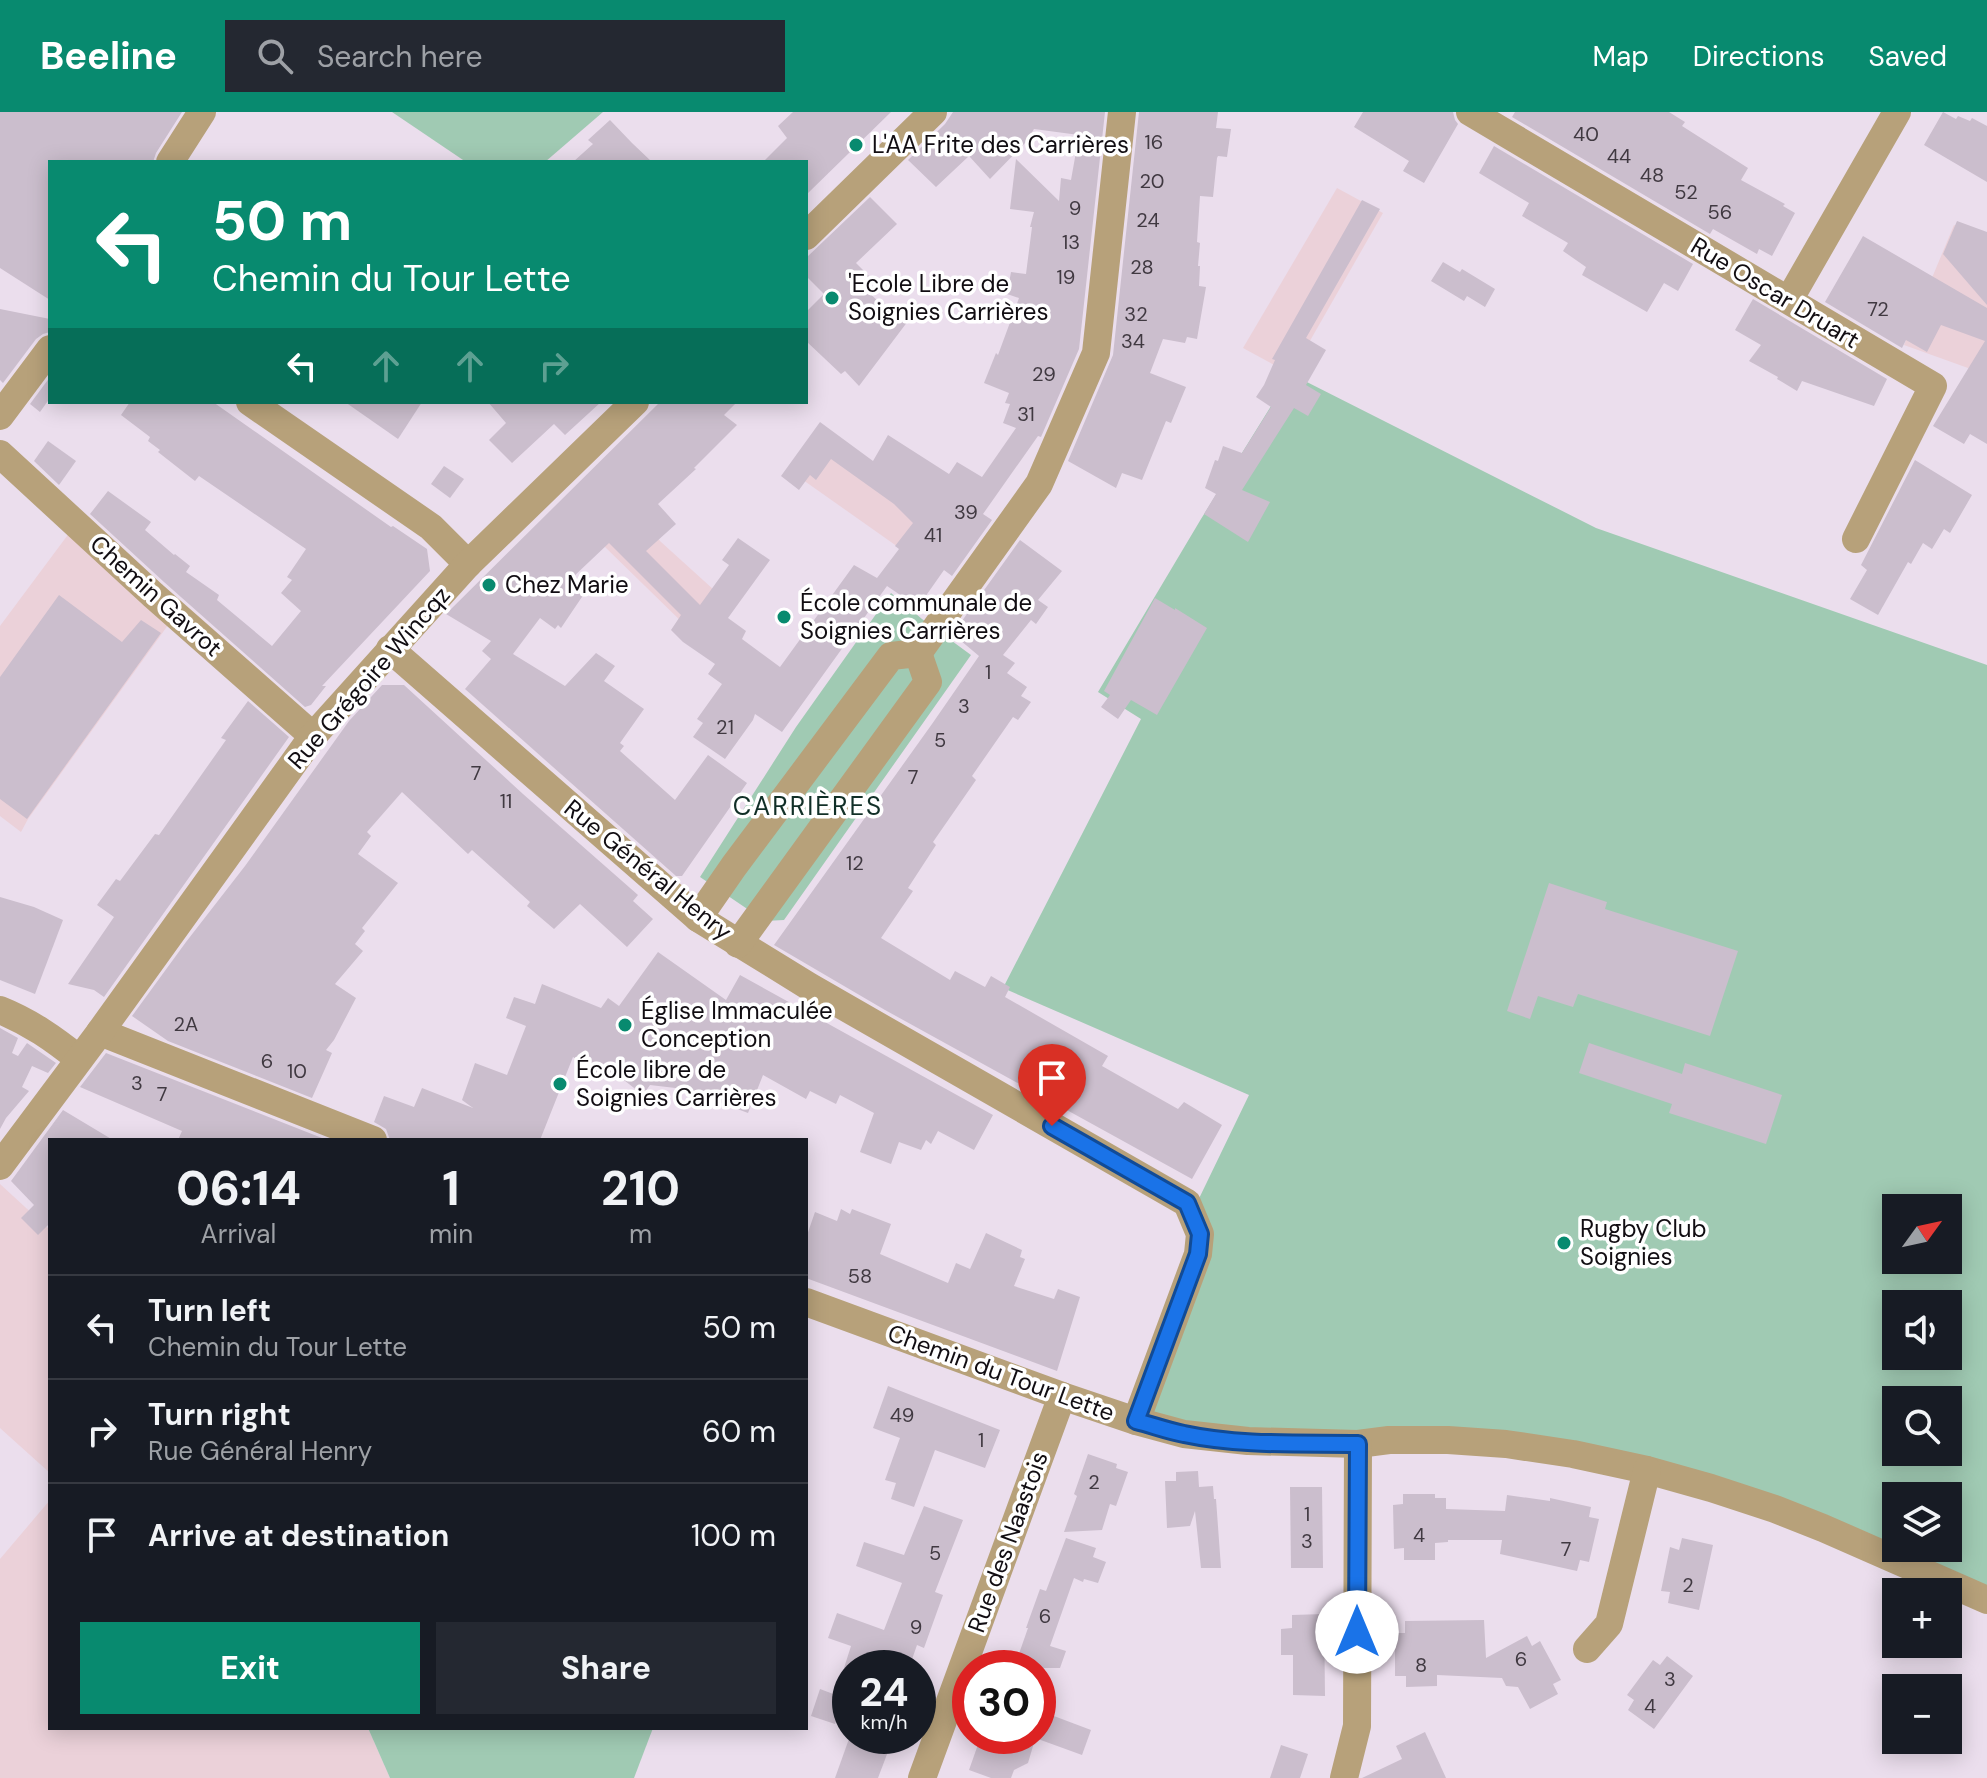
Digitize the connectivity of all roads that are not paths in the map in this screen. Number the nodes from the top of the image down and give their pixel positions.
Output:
1 (202, 112) edge
2 (933, 112) edge
3 (1122, 112) edge
4 (1470, 112) edge
5 (1897, 112) edge
6 (171, 160) edge
7 (808, 234) edge
8 (1789, 300) junction
9 (48, 352) edge
10 (253, 404) edge
11 (633, 404) edge
12 (0, 416) edge
13 (0, 454) edge
14 (1856, 539) dead end
15 (468, 564) junction
16 (390, 649) junction
17 (918, 653) junction
18 (313, 736) junction
19 (698, 918) junction
20 (738, 944) junction
21 (0, 1010) edge
22 (100, 1032) junction
23 (79, 1059) junction
24 (368, 1138) edge
25 (0, 1166) edge
26 (808, 1303) edge
27 (1062, 1396) junction
28 (1136, 1421) junction
29 (1358, 1444) junction
30 (1647, 1470) junction
31 (1987, 1600) edge
32 (1587, 1649) dead end
33 (922, 1778) edge
34 (1344, 1778) edge

1 - 6 street
2 - 7 street
3 - 17 street
4 - 8 street, Rue Oscar Druart
5 - 8 street
8 - 14 street, Rue Oscar Druart
9 - 12 street
10 - 15 street
11 - 15 street, Rue Grégoire Wincqz
13 - 18 street, Chemin Gavrot
15 - 16 street, Rue Grégoire Wincqz
16 - 18 street, Rue Grégoire Wincqz
16 - 19 street, Rue Général Henry
17 - 19 street
17 - 20 street
18 - 22 street, Rue Grégoire Wincqz
19 - 20 street, Rue Général Henry
20 - 28 street, Rue Général Henry
21 - 23 street
22 - 23 street, Rue Grégoire Wincqz
22 - 24 street
23 - 25 street, Rue Grégoire Wincqz
26 - 27 street, Chemin du Tour Lette
27 - 28 street, Chemin du Tour Lette
27 - 33 street, Rue des Naastois
28 - 29 street, Chemin du Tour Lette
29 - 30 street, Chemin du Tour Lette
29 - 34 street
30 - 31 street, Chemin du Tour Lette
30 - 32 street

